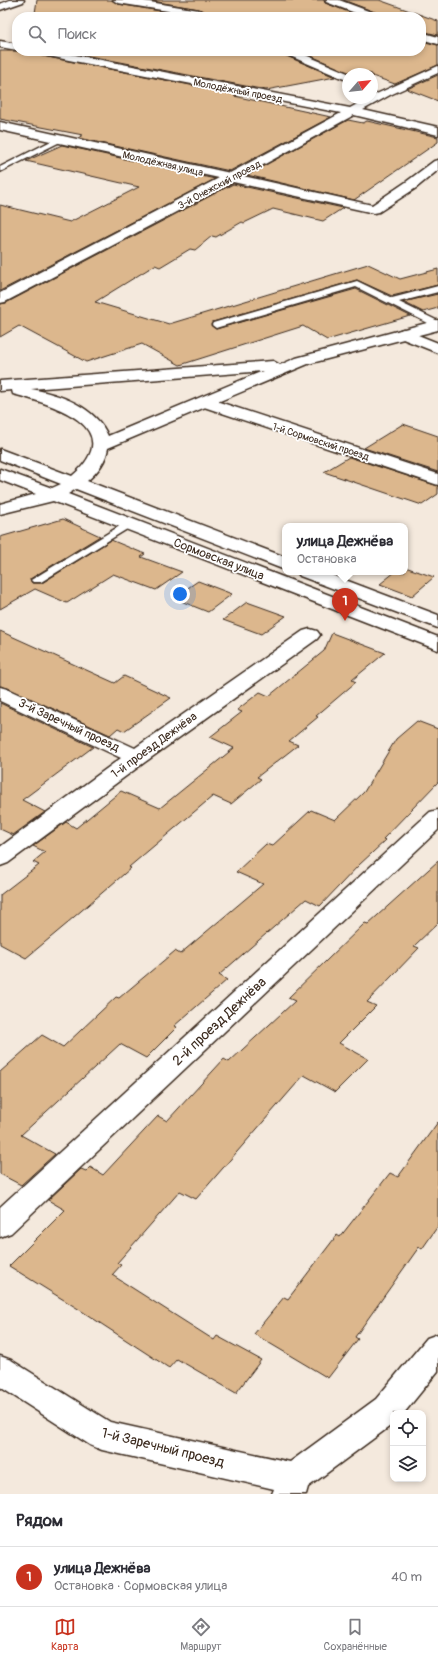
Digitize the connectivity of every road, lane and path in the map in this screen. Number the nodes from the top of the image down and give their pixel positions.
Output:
1 (19, 0) edge
2 (118, 0) edge
3 (167, 0) edge
4 (330, 0) edge
5 (0, 7) edge
6 (186, 12) edge
7 (196, 12) edge
8 (361, 12) edge
9 (426, 37) edge
10 (438, 41) edge
11 (0, 44) edge
12 (12, 46) edge
13 (64, 56) edge
14 (299, 56) edge
15 (438, 69) edge
16 (342, 74) edge
17 (378, 90) edge
18 (386, 93) junction
19 (354, 112) junction
20 (0, 126) edge
21 (438, 131) edge
22 (60, 140) junction
23 (438, 164) edge
24 (0, 170) edge
25 (230, 178) junction
26 (438, 289) edge
27 (0, 299) edge
28 (393, 301) junction
29 (216, 325) dead end
30 (438, 325) edge
31 (403, 334) junction
32 (438, 348) edge
33 (302, 361) junction
34 (0, 386) edge
35 (0, 389) edge
36 (204, 402) junction
37 (101, 445) junction
38 (0, 454) edge
39 (0, 474) edge
40 (438, 480) edge
41 (74, 483) junction
42 (52, 494) junction
43 (0, 509) edge
44 (128, 524) junction
45 (282, 563) edge
46 (315, 575) edge
47 (37, 580) dead end
48 (438, 622) edge
49 (310, 635) dead end
50 (438, 644) edge
51 (0, 693) edge
52 (137, 757) junction
53 (438, 817) edge
54 (0, 858) edge
55 (0, 1225) edge
56 (438, 1347) edge
57 (0, 1370) edge
58 (292, 1486) edge

1 - 5 street
2 - 6 street
3 - 7 street
4 - 8 street
9 - 10 street
11 - 12 street
13 - 19 street, Молодёжный проезд
14 - 16 street
15 - 18 street, 3-й Онежский проезд
17 - 18 street
18 - 19 street, 3-й Онежский проезд
19 - 21 street, Молодёжный проезд
19 - 25 street, 3-й Онежский проезд
20 - 22 street, Молодёжная улица
22 - 24 lane
22 - 25 street, Молодёжная улица
23 - 25 street, Молодёжная улица
25 - 27 street, 3-й Онежский проезд
26 - 28 lane
28 - 29 lane
28 - 30 lane
30 - 31 street
31 - 32 street
31 - 33 street
33 - 34 street
33 - 36 street
35 - 37 street
36 - 37 street
36 - 40 street, 1-й Сормовский проезд
37 - 41 street
38 - 41 street, Сормовская улица
39 - 42 street, Сормовская улица
41 - 42 street
41 - 45 street, Сормовская улица
42 - 43 street
42 - 44 street, Сормовская улица
44 - 47 lane
44 - 50 street, Сормовская улица
46 - 48 street
49 - 52 street, 1-й проезд Дежнёва
51 - 52 street, 3-й Заречный проезд
52 - 54 street, 1-й проезд Дежнёва
53 - 55 street, 2-й проезд Дежнёва
56 - 58 street
57 - 58 street, 1-й Заречный проезд

